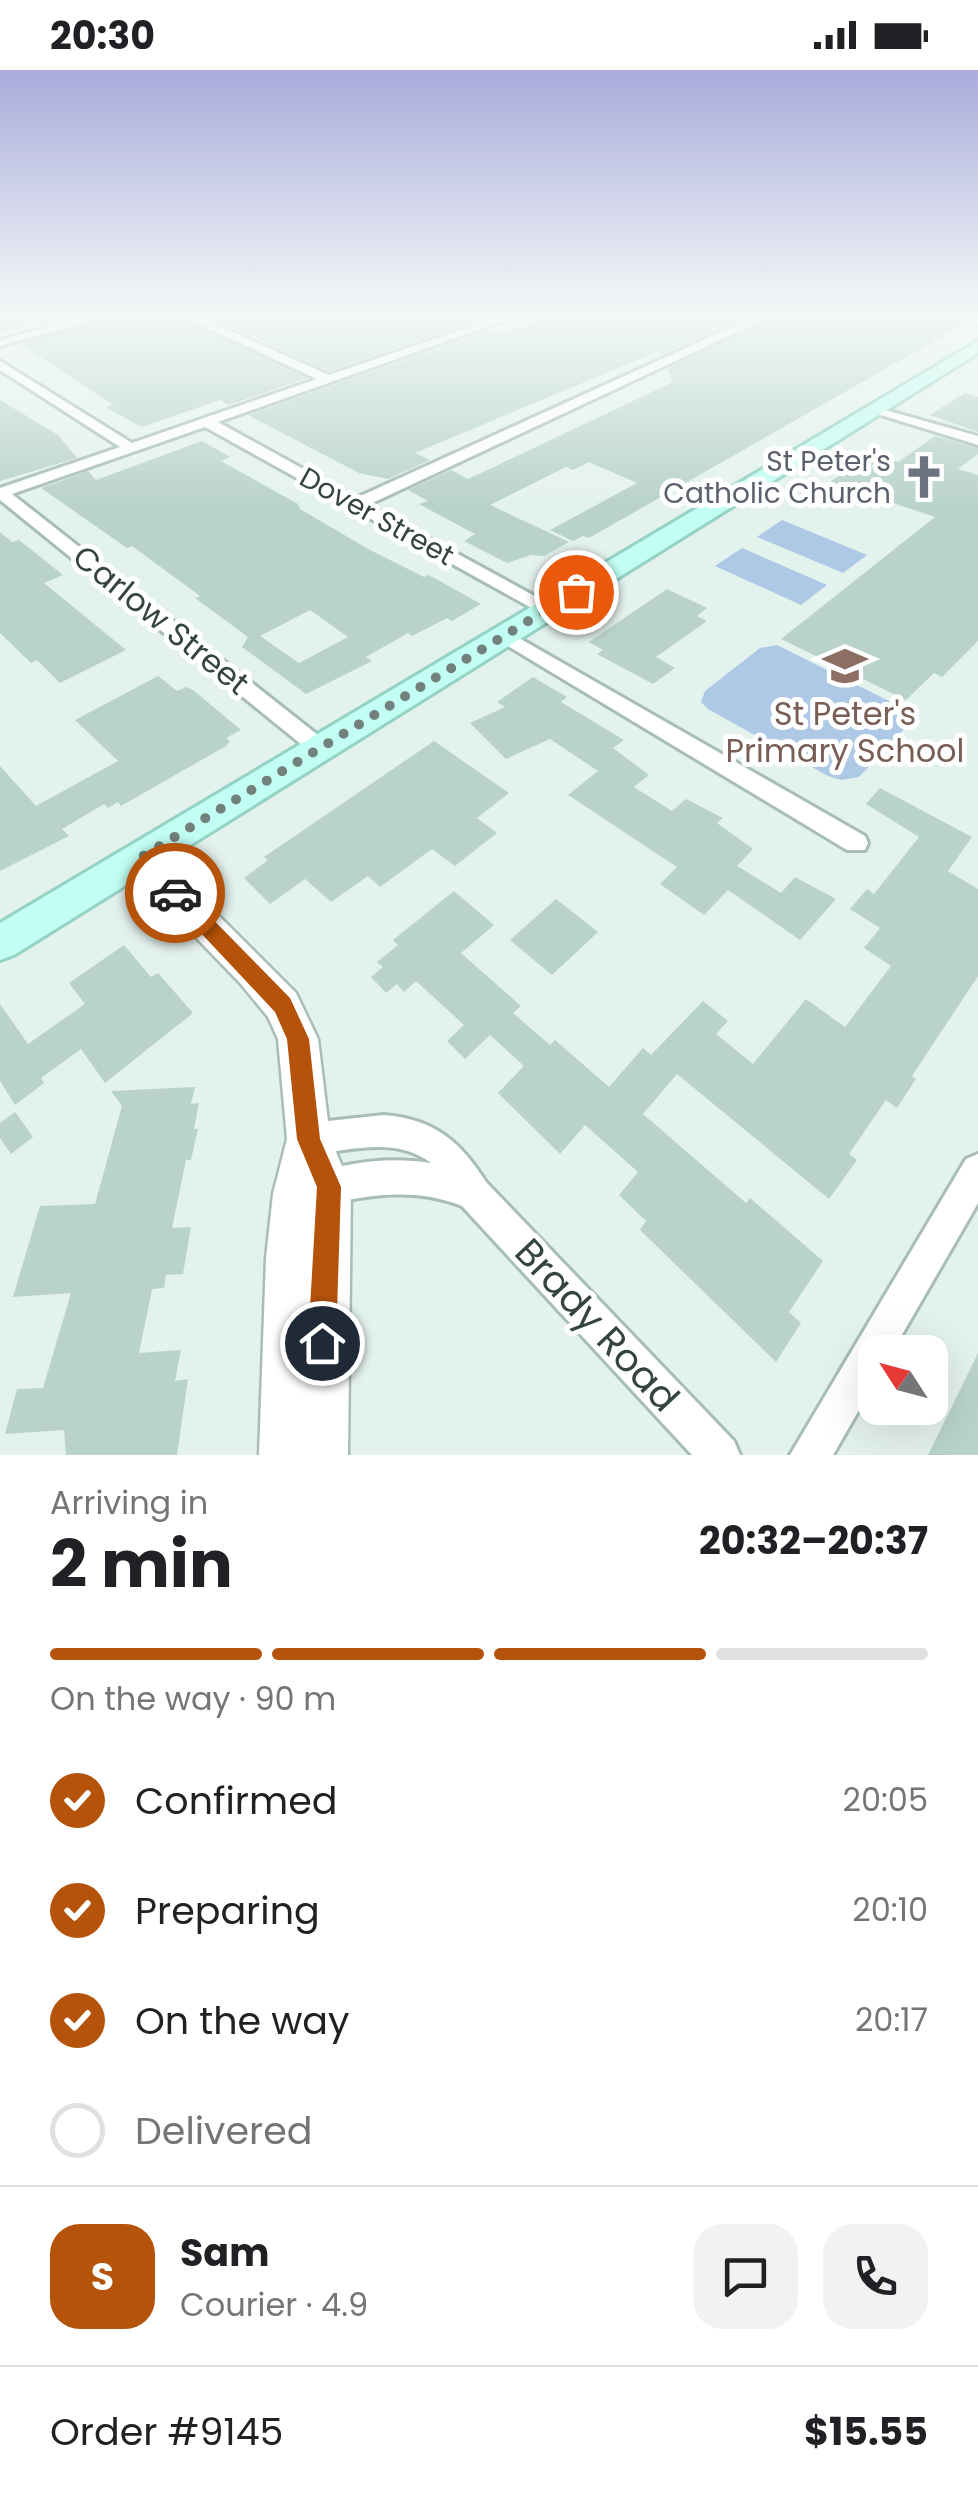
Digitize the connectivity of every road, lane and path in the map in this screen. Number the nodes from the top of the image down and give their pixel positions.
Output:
1 (18, 377) edge
2 (322, 377) edge
3 (339, 377) edge
4 (633, 377) edge
5 (928, 377) edge
6 (329, 380) junction
7 (876, 409) junction
8 (207, 422) junction
9 (978, 441) edge
10 (131, 448) junction
11 (1, 493) edge
12 (356, 504) junction
13 (546, 610) junction
14 (505, 636) junction
15 (320, 748) junction
16 (856, 844) dead end
17 (140, 858) junction
18 (0, 944) edge
19 (309, 1139) junction
20 (978, 1171) edge
21 (312, 1190) junction
22 (474, 1194) junction
23 (286, 1455) edge
24 (321, 1455) edge
25 (720, 1455) edge
26 (810, 1455) edge

1 - 10 street
2 - 6 street
3 - 6 street
4 - 12 street
5 - 7 main road
6 - 8 street
7 - 9 street
7 - 13 main road
8 - 10 street
8 - 12 street, Dover Street
10 - 11 street
11 - 15 street, Carlow Street
12 - 13 street, Dover Street
13 - 14 main road
14 - 15 main road
14 - 16 street
15 - 17 main road
17 - 18 main road
17 - 19 street
19 - 21 street
19 - 22 street, Brady Road
20 - 26 street
21 - 22 street, Brady Road
21 - 23 street
21 - 24 street
22 - 25 street, Brady Road

